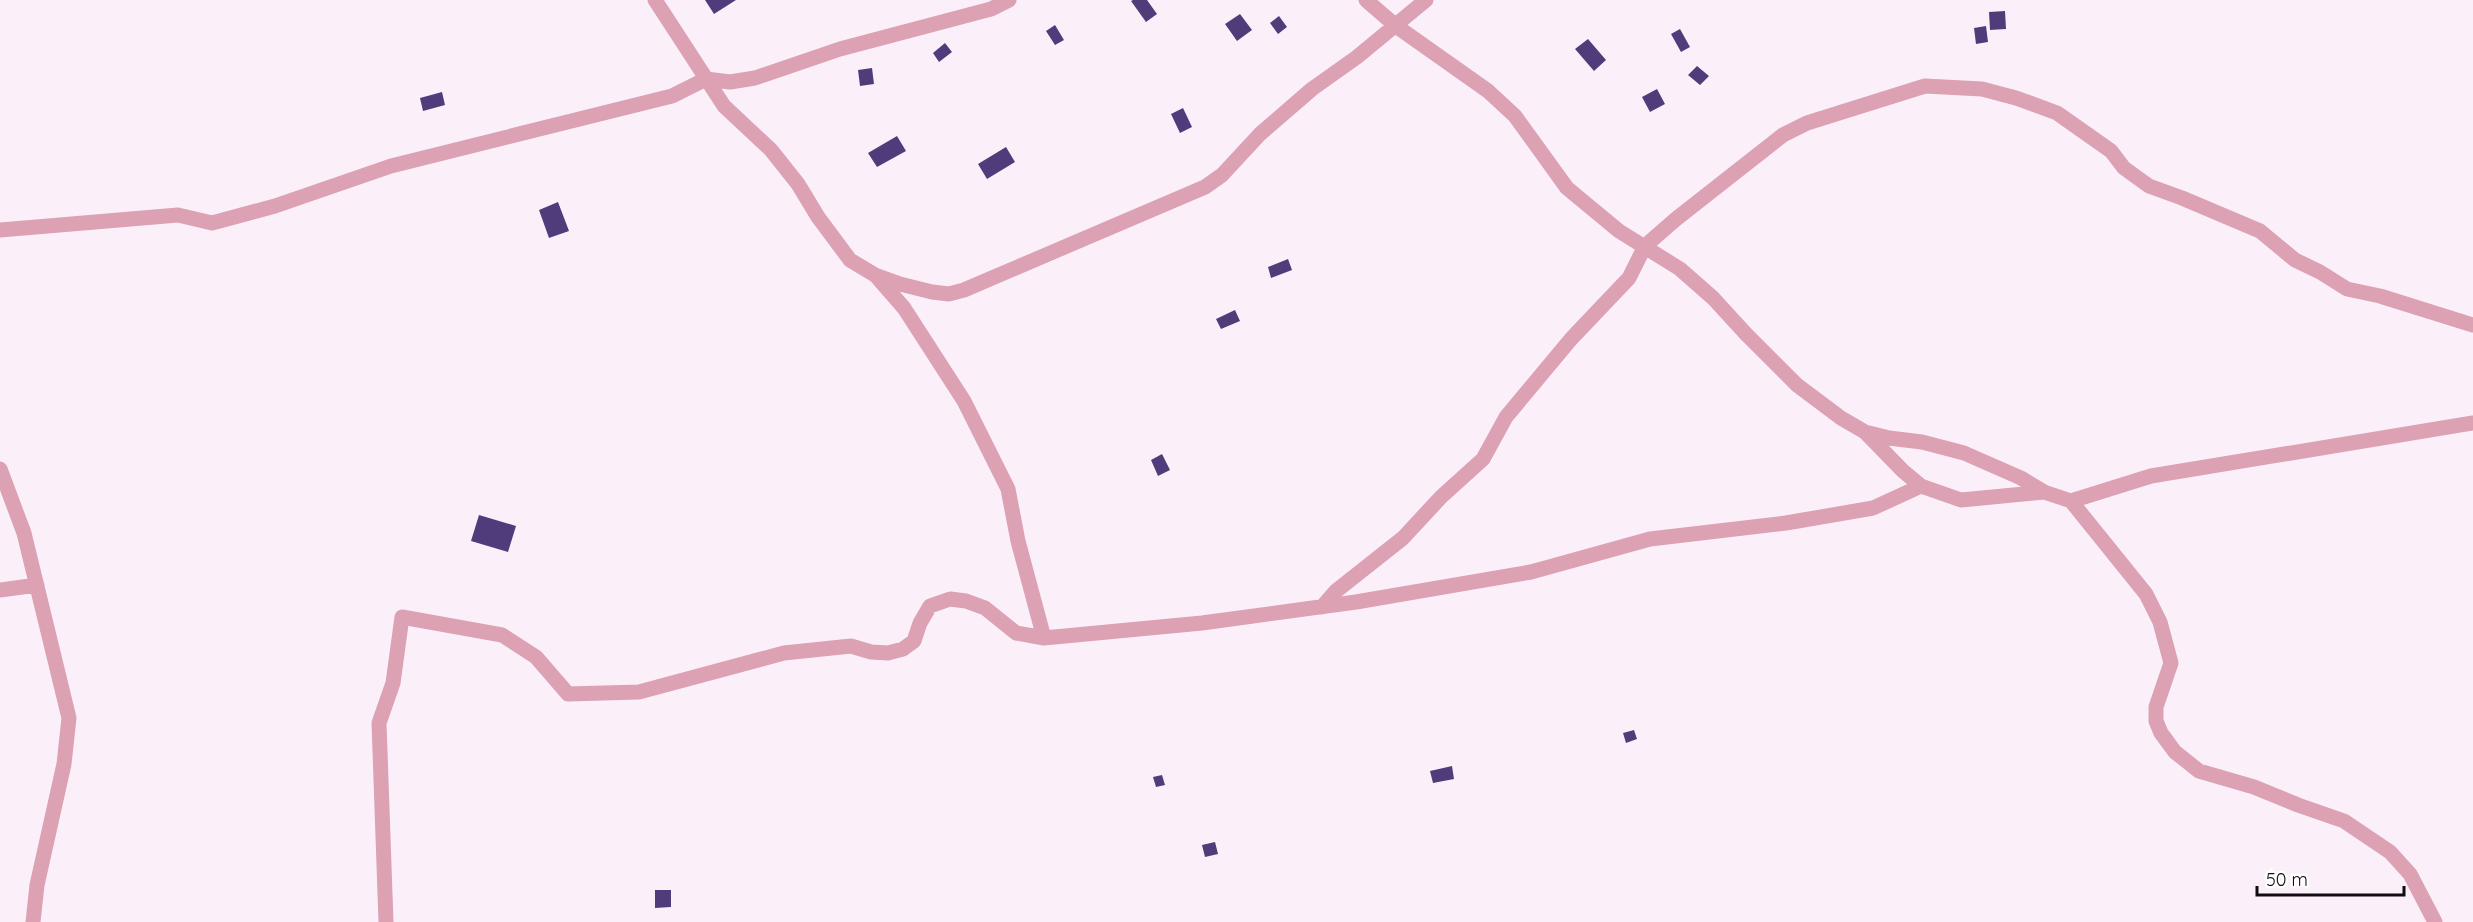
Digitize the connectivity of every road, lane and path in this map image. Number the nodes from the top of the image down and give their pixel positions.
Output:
1 (655, 0) edge
2 (1009, 0) edge
3 (1366, 0) edge
4 (1426, 0) edge
5 (1396, 26) junction
6 (706, 80) junction
7 (0, 230) edge
8 (1645, 246) junction
9 (875, 275) junction
10 (2473, 325) edge
11 (2473, 423) edge
12 (1865, 432) junction
13 (0, 469) edge
14 (1921, 486) junction
15 (2044, 492) junction
16 (2071, 501) junction
17 (37, 585) junction
18 (0, 590) edge
19 (1322, 607) junction
20 (1044, 638) junction
21 (33, 922) edge
22 (386, 922) edge
23 (2435, 922) edge

1 - 6 street
2 - 6 street
3 - 5 street
4 - 5 street
5 - 8 street
5 - 9 street
6 - 7 street
6 - 9 street
8 - 10 street
8 - 12 street
8 - 19 street
9 - 20 street
11 - 16 street
12 - 14 street
12 - 15 street
13 - 17 street
14 - 15 street
14 - 19 street
15 - 16 street
16 - 23 street
17 - 18 street
17 - 21 street
19 - 20 street
20 - 22 street

